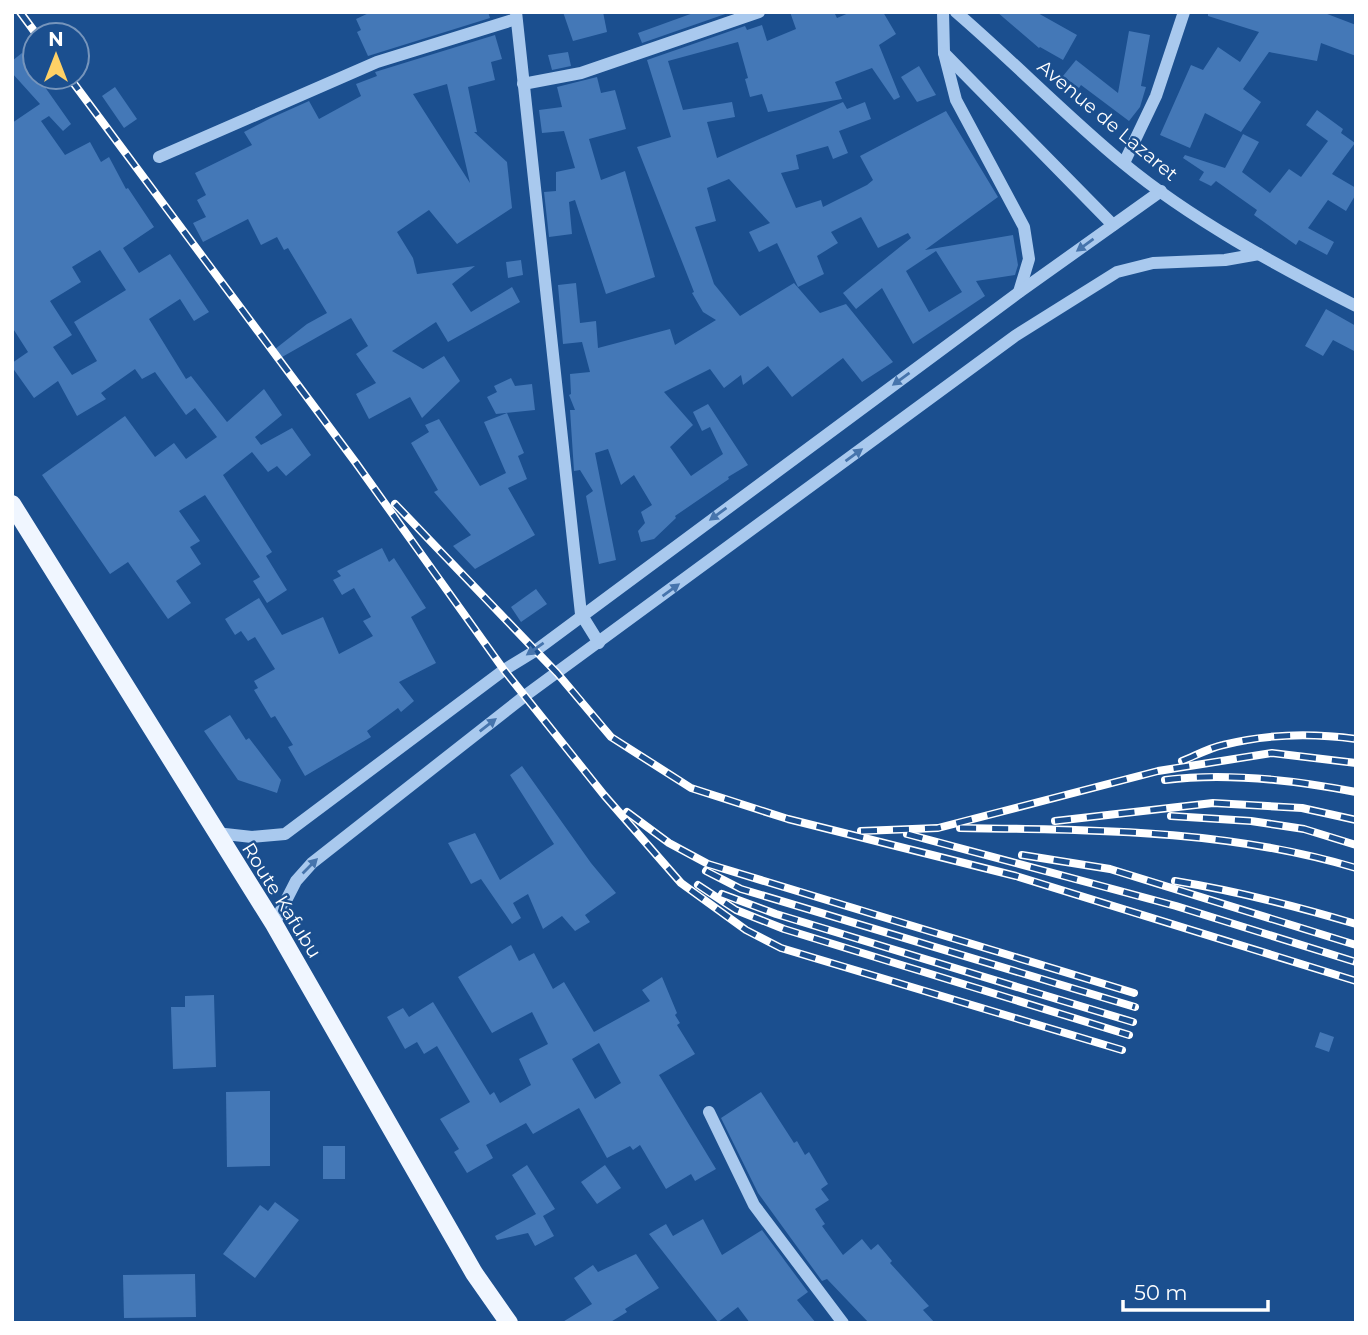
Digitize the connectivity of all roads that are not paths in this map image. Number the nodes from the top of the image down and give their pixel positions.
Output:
1 (759, 12) edge
2 (943, 12) edge
3 (956, 12) edge
4 (1184, 12) edge
5 (516, 16) edge
6 (944, 53) junction
7 (523, 83) junction
8 (159, 157) dead end
9 (1124, 163) junction
10 (1161, 191) junction
11 (1113, 225) junction
12 (1259, 254) junction
13 (1018, 293) junction
14 (1356, 306) edge
15 (12, 503) edge
16 (581, 614) junction
17 (599, 643) junction
18 (216, 833) junction
19 (274, 924) junction
20 (709, 1112) dead end
21 (509, 1323) edge
22 (843, 1323) edge

1 - 7 street
2 - 6 street
3 - 9 street, Avenue de Lazaret
4 - 9 street
5 - 7 street
5 - 8 street
6 - 11 street
6 - 13 street
7 - 16 street
9 - 10 street, Avenue de Lazaret
10 - 11 street
10 - 12 street, Avenue de Lazaret
11 -> 13 street
12 - 14 street, Avenue de Lazaret
17 -> 12 street
13 -> 16 street
15 - 18 main road, Route Kafubu
16 - 17 street
16 -> 18 street
19 -> 17 street
18 - 19 main road, Route Kafubu
19 - 21 main road, Route Kafubu
20 - 22 street

